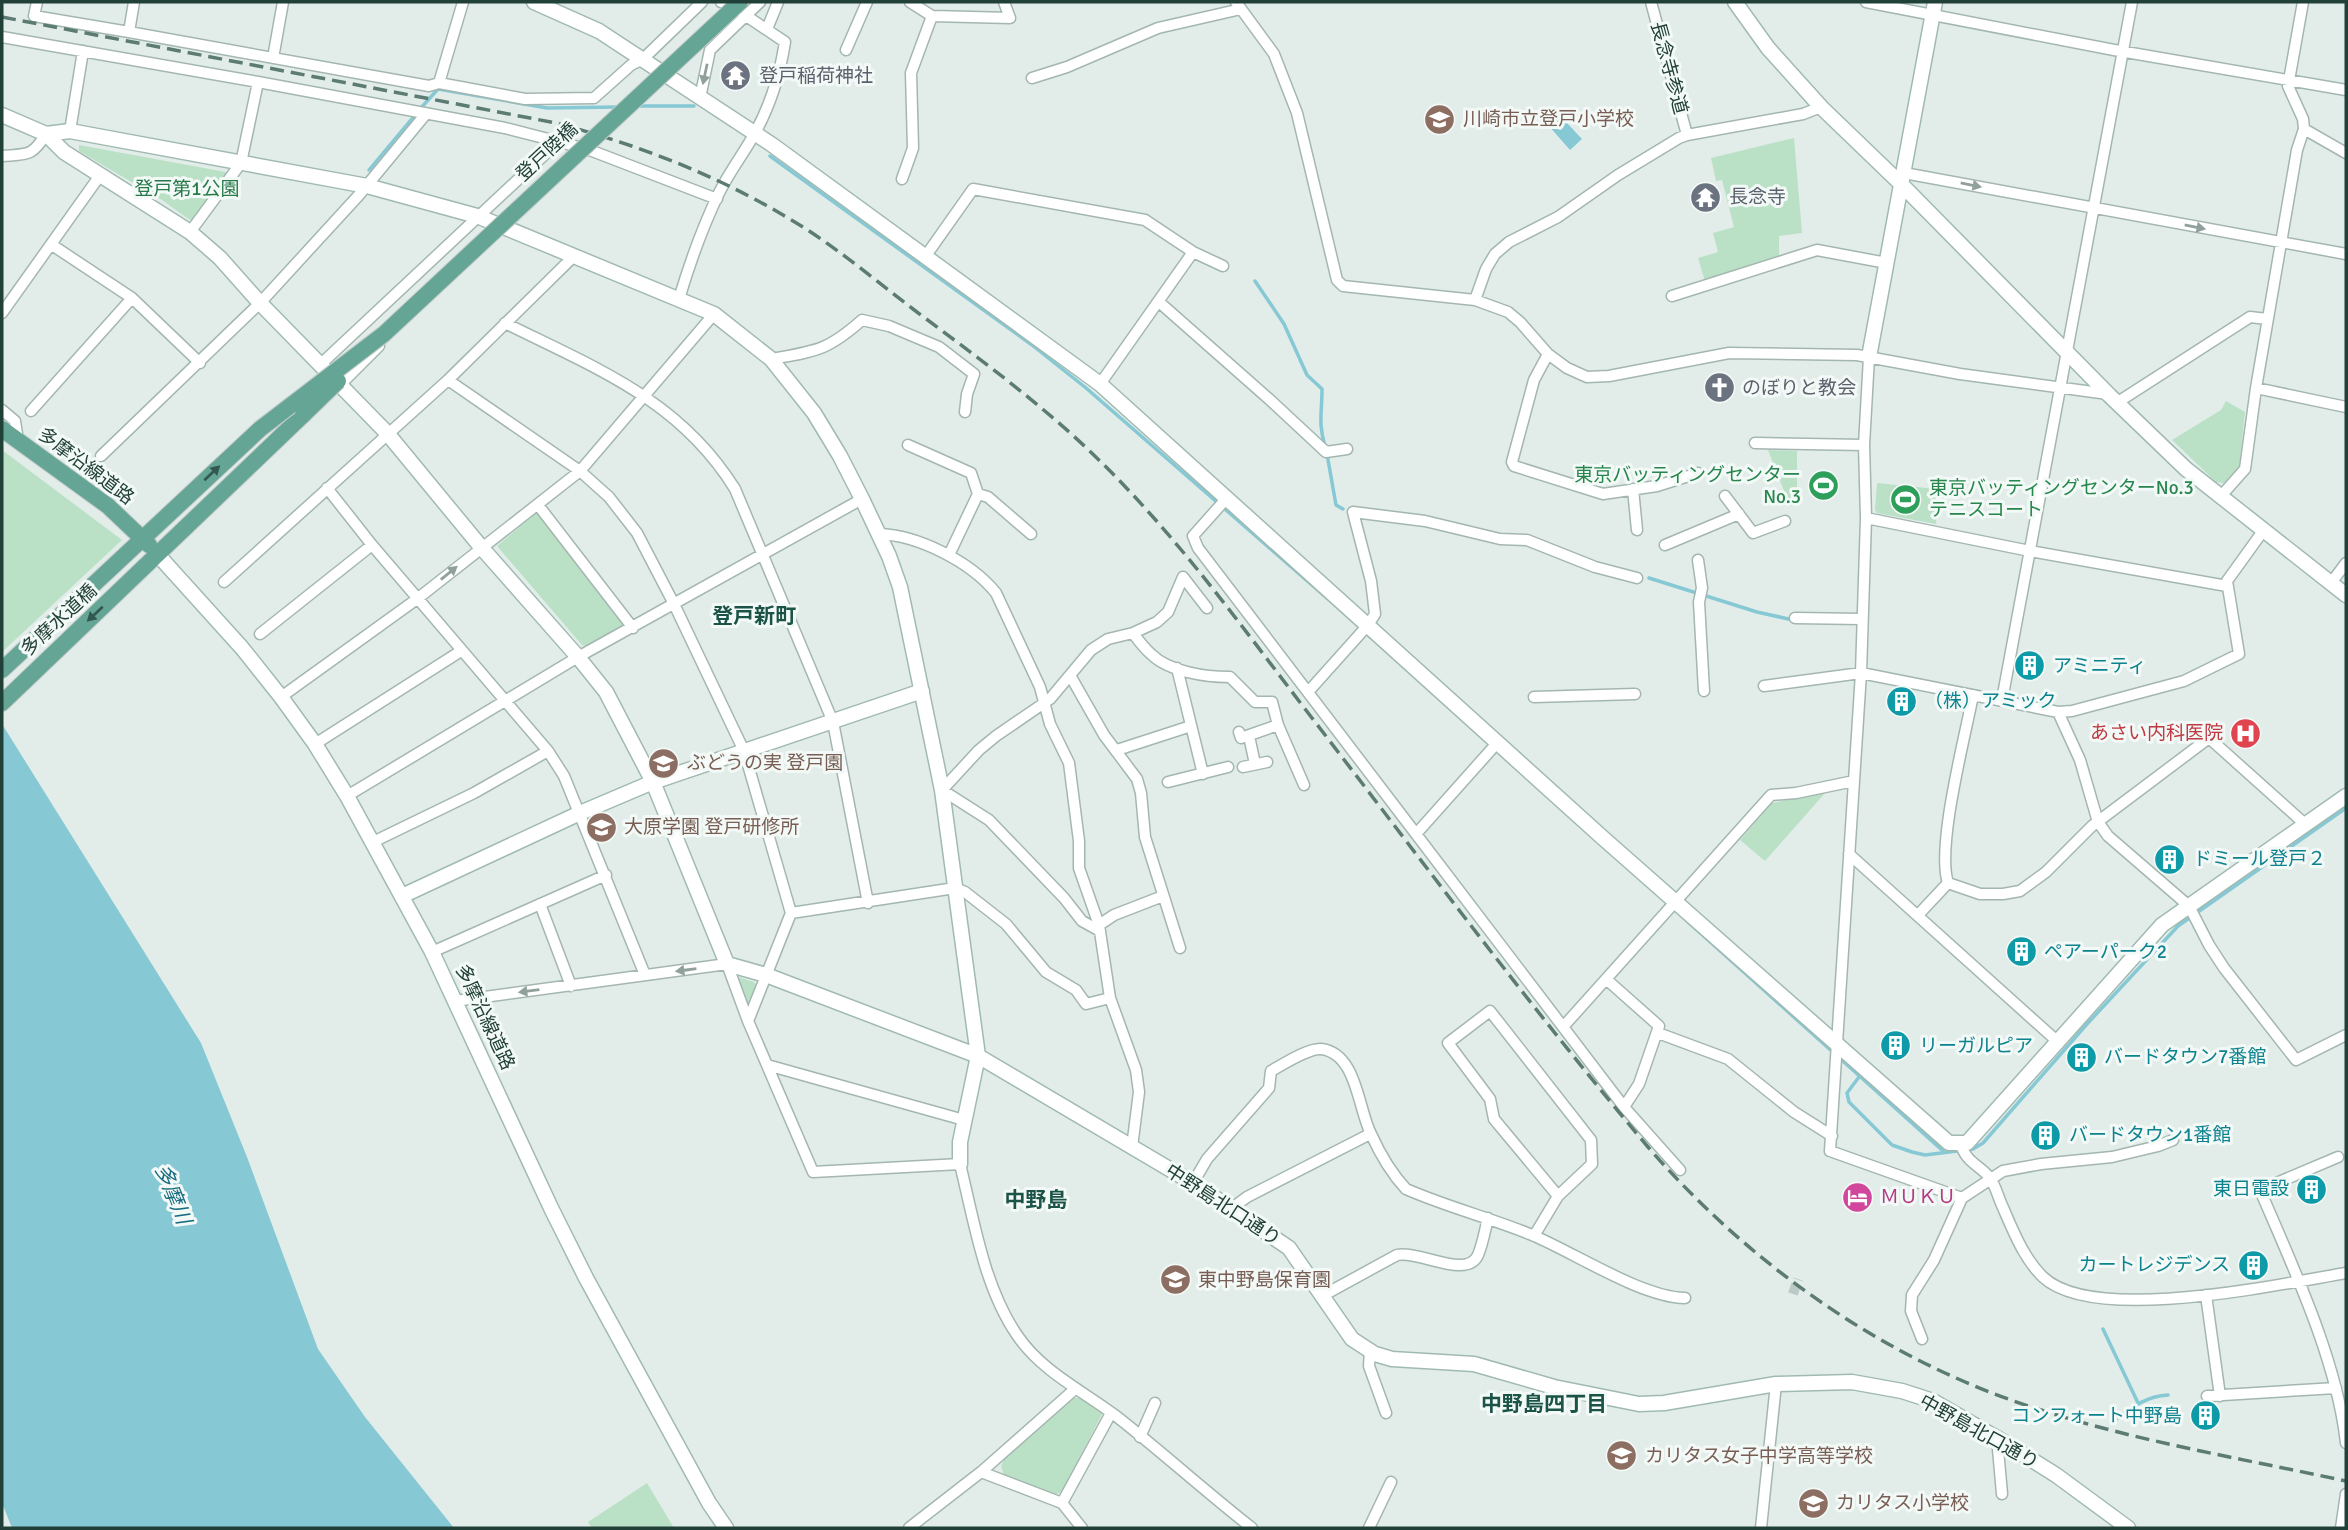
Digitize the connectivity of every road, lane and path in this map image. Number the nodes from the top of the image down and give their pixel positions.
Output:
1 (37, 2) edge
2 (134, 2) edge
3 (283, 2) edge
4 (463, 2) edge
5 (534, 2) edge
6 (702, 2) edge
7 (721, 2) edge
8 (760, 2) edge
9 (778, 2) edge
10 (867, 2) edge
11 (910, 2) edge
12 (1004, 2) edge
13 (1651, 2) edge
14 (1735, 2) edge
15 (1866, 2) edge
16 (2132, 2) edge
17 (2303, 2) edge
18 (1238, 5) edge
19 (742, 8) edge
20 (1934, 8) edge
21 (932, 16) junction
22 (767, 29) junction
23 (129, 32) junction
24 (2, 37) edge
25 (846, 50) dead end
26 (2123, 50) junction
27 (83, 51) junction
28 (273, 58) junction
29 (643, 59) junction
30 (661, 72) junction
31 (1032, 78) dead end
32 (2289, 80) junction
33 (258, 82) junction
34 (439, 82) junction
35 (2346, 90) edge
36 (700, 98) junction
37 (632, 106) dead end
38 (1821, 107) junction
39 (424, 114) junction
40 (2, 115) edge
41 (2304, 129) junction
42 (70, 131) junction
43 (46, 134) junction
44 (755, 134) junction
45 (1687, 135) junction
46 (559, 141) junction
47 (587, 149) junction
48 (2346, 153) edge
49 (3, 158) edge
50 (241, 163) junction
51 (101, 174) junction
52 (1903, 178) junction
53 (902, 179) dead end
54 (367, 186) junction
55 (717, 199) junction
56 (2094, 208) junction
57 (477, 216) junction
58 (501, 227) junction
59 (190, 232) junction
60 (2281, 243) junction
61 (52, 245) junction
62 (1193, 252) junction
63 (2346, 254) edge
64 (574, 256) junction
65 (925, 257) junction
66 (1887, 263) junction
67 (1223, 266) dead end
68 (1672, 296) dead end
69 (132, 298) junction
70 (679, 299) junction
71 (1475, 300) junction
72 (1159, 302) junction
73 (260, 303) junction
74 (2, 313) edge
75 (714, 314) junction
76 (2267, 319) junction
77 (505, 323) junction
78 (384, 334) junction
79 (2068, 352) junction
80 (1548, 354) junction
81 (1868, 357) junction
82 (771, 359) junction
83 (200, 363) junction
84 (321, 364) junction
85 (448, 380) junction
86 (341, 384) junction
87 (1100, 384) junction
88 (2061, 387) junction
89 (2256, 388) junction
90 (645, 396) junction
91 (2113, 398) junction
92 (2346, 407) edge
93 (2, 410) edge
94 (31, 411) dead end
95 (965, 412) dead end
96 (2, 429) edge
97 (387, 433) junction
98 (18, 440) junction
99 (1755, 443) dead end
100 (908, 445) dead end
101 (1864, 445) junction
102 (1348, 449) dead end
103 (101, 456) dead end
104 (580, 471) junction
105 (1698, 473) dead end
106 (327, 488) junction
107 (1633, 489) junction
108 (978, 494) junction
109 (1725, 495) dead end
110 (2221, 496) junction
111 (862, 499) junction
112 (1226, 499) junction
113 (538, 505) junction
114 (1739, 514) junction
115 (1866, 518) junction
116 (1785, 520) dead end
117 (1637, 530) dead end
118 (2263, 531) junction
119 (879, 534) junction
120 (1031, 534) dead end
121 (142, 538) junction
122 (372, 545) junction
123 (1665, 545) dead end
124 (481, 547) junction
125 (2030, 551) junction
126 (765, 554) junction
127 (158, 555) junction
128 (948, 555) junction
129 (1698, 560) dead end
130 (2346, 563) edge
131 (1637, 578) dead end
132 (225, 582) dead end
133 (2331, 583) junction
134 (2227, 586) junction
135 (2346, 595) edge
136 (417, 599) junction
137 (674, 604) junction
138 (1207, 608) dead end
139 (1795, 618) dead end
140 (1862, 619) junction
141 (1368, 625) junction
142 (633, 628) junction
143 (1133, 633) junction
144 (260, 634) dead end
145 (461, 651) junction
146 (578, 657) junction
147 (1177, 668) junction
148 (2, 670) edge
149 (1861, 673) junction
150 (1071, 677) junction
151 (1763, 686) dead end
152 (922, 691) junction
153 (1704, 691) dead end
154 (1308, 692) junction
155 (1635, 694) dead end
156 (1973, 695) junction
157 (281, 697) junction
158 (1534, 697) dead end
159 (2002, 700) junction
160 (506, 702) junction
161 (1045, 702) junction
162 (2, 703) edge
163 (2058, 712) junction
164 (833, 722) junction
165 (1278, 725) junction
166 (1191, 726) junction
167 (1497, 742) junction
168 (315, 744) junction
169 (1117, 750) junction
170 (548, 751) junction
171 (744, 751) junction
172 (1228, 767) dead end
173 (1243, 767) dead end
174 (1203, 774) junction
175 (1854, 780) junction
176 (653, 782) junction
177 (1168, 782) dead end
178 (1304, 785) dead end
179 (942, 790) junction
180 (347, 796) junction
181 (2346, 796) edge
182 (580, 813) junction
183 (2098, 822) junction
184 (2305, 824) junction
185 (1416, 834) junction
186 (373, 842) junction
187 (1849, 854) junction
188 (606, 876) junction
189 (1948, 883) junction
190 (955, 888) junction
191 (402, 896) junction
192 (1163, 896) junction
193 (1675, 902) junction
194 (867, 903) junction
195 (540, 904) junction
196 (2189, 906) junction
197 (791, 913) junction
198 (1918, 915) junction
199 (1099, 928) junction
200 (1180, 948) dead end
201 (432, 952) junction
202 (727, 964) junction
203 (645, 975) junction
204 (766, 975) junction
205 (1606, 979) junction
206 (571, 986) junction
207 (1110, 998) junction
208 (455, 1001) junction
209 (748, 1021) junction
210 (1563, 1027) junction
211 (1658, 1033) junction
212 (2346, 1035) edge
213 (2058, 1042) junction
214 (1838, 1046) junction
215 (978, 1056) junction
216 (767, 1065) junction
217 (1624, 1107) junction
218 (964, 1120) junction
219 (1370, 1134) junction
220 (1832, 1136) junction
221 (2173, 1140) dead end
222 (1960, 1143) junction
223 (1132, 1147) junction
224 (2338, 1157) dead end
225 (960, 1164) junction
226 (1680, 1170) dead end
227 (1991, 1178) junction
228 (1193, 1183) junction
229 (1558, 1196) junction
230 (1962, 1198) junction
231 (1232, 1208) junction
232 (1488, 1218) junction
233 (1534, 1236) junction
234 (2346, 1273) edge
235 (2299, 1281) junction
236 (2206, 1295) junction
237 (1322, 1296) junction
238 (1685, 1298) dead end
239 (1922, 1339) dead end
240 (1370, 1351) junction
241 (1776, 1384) junction
242 (2336, 1388) junction
243 (1075, 1389) junction
244 (2207, 1396) dead end
245 (2220, 1396) junction
246 (1155, 1403) dead end
247 (1111, 1413) junction
248 (1386, 1413) dead end
249 (2346, 1431) edge
250 (1140, 1437) junction
251 (1997, 1438) junction
252 (2346, 1443) edge
253 (981, 1472) junction
254 (1391, 1482) dead end
255 (2002, 1494) dead end
256 (2346, 1494) edge
257 (1062, 1503) junction
258 (925, 1524) edge
259 (2343, 1525) edge
260 (726, 1528) edge
261 (909, 1528) edge
262 (1082, 1528) edge
263 (1252, 1528) edge
264 (1369, 1528) edge
265 (1761, 1528) edge
266 (2128, 1528) edge

1 - 23 street
2 - 23 street
3 - 28 street
4 - 34 street
5 - 29 street
6 - 29 street
7 - 19 street
8 - 19 street
9 - 22 street
10 - 25 street
11 - 21 street
12 - 21 street
13 - 45 street, 長念寺参道
14 - 38 street
15 - 20 street
16 - 26 street
17 - 32 street
18 - 31 street
18 - 71 street
19 - 22 street
19 -> 36 street
19 - 78 main road, 登戸陸橋, bridge
20 - 26 street
20 - 52 street
21 - 53 street
22 - 44 street
23 - 28 street
24 - 27 street
26 - 32 street
26 - 56 street
27 - 33 street
27 - 42 street
28 - 34 street
29 - 30 street
29 - 34 street
30 - 36 street
30 - 37 street
32 - 35 street
32 - 41 street
33 - 39 street
33 - 50 street
36 - 44 street
38 - 45 street
38 - 52 street
39 - 46 street
39 - 54 street
40 - 43 street
41 - 48 street
41 - 60 street
42 - 43 street
42 - 50 street
43 - 49 street
43 - 51 street
44 - 55 street
44 - 65 street
45 - 71 street
46 - 47 street
46 - 57 street
47 - 55 street
47 - 58 street
50 - 54 street
50 - 59 street
51 - 59 street
51 - 61 street
52 -> 56 street
52 - 66 street
52 - 79 street
54 - 57 street
54 - 73 street
55 - 70 street
56 -> 60 street
56 - 79 street
57 - 58 street
57 - 84 street
58 - 64 street
58 - 86 street
59 - 73 street
60 - 63 street
60 - 76 street
61 - 69 street
61 - 74 street
62 - 65 street
62 - 67 street
62 - 72 street
64 - 70 street
64 - 77 street
65 - 87 street
66 - 68 street
66 - 81 street
69 - 83 street
69 - 94 street
70 - 75 street
71 - 80 street
72 - 87 street
72 - 102 street
73 - 83 street
73 - 84 street
75 - 82 street
75 - 90 street
76 - 89 street
76 - 91 street
77 - 85 street
77 - 90 street
121 -> 78 main road, 登戸陸橋, bridge
78 - 127 main road, 登戸陸橋, bridge
79 - 88 street
79 - 91 street
80 - 81 street
80 - 107 street
81 - 88 street
81 - 101 street
82 - 95 street
82 - 111 street
83 - 103 street
84 - 86 street
85 - 97 street
85 - 104 street
86 - 97 street
87 - 112 street
88 - 91 street
88 - 125 street
89 - 92 street
89 - 110 street
90 - 104 street
90 - 126 street
91 - 110 street
93 - 98 street
96 - 98 main road, 多摩沿線道路
97 - 106 street
97 - 124 street
98 - 121 main road, 多摩沿線道路
99 - 101 street
100 - 108 street
101 - 115 street
104 - 113 street
104 - 137 street
105 - 107 street
106 - 122 street
106 - 132 street
107 - 117 street
108 - 120 street
108 - 128 street
109 - 114 street
110 - 118 street
111 - 119 street
111 - 126 street
112 - 141 street
112 - 154 street
113 - 124 street
113 - 142 street
114 - 116 street
114 - 123 street
115 - 125 street
115 - 140 street
118 - 133 street
118 - 134 street
119 - 128 street
119 - 152 street
121 - 127 main road, 多摩沿線道路
121 - 148 main road, 多摩水道橋
122 - 136 street
122 - 144 street
136 -> 124 street
124 - 146 street
125 - 134 street
125 - 159 street
126 - 137 street
126 - 164 street
127 - 157 street, 多摩沿線道路
127 -> 162 main road, 多摩水道橋
128 - 161 street
129 - 153 street
130 - 133 street
131 - 141 street
133 - 135 street
134 - 163 street
136 - 145 street
136 - 157 street
137 - 142 street
137 - 171 street
138 - 143 street
139 - 140 street
140 - 149 street
141 - 154 street
141 - 167 street
142 - 146 street
143 - 147 street
143 - 150 street
145 - 160 street
145 - 168 street
146 - 160 street
146 - 176 street
147 - 165 street
147 - 166 street
149 - 151 street
149 - 156 street
149 - 175 street
150 - 161 street
150 - 169 street
152 - 164 street
152 - 179 street
154 - 185 street
155 - 158 street
156 - 159 street
156 - 189 street
157 - 168 street, 多摩沿線道路
159 - 163 street
160 - 170 street
160 - 180 street
161 - 179 street
161 - 199 street
163 - 183 street
164 - 171 street
164 - 194 street
165 - 173 street
165 - 178 street
166 - 169 street
166 - 174 street
167 - 185 street
167 - 193 street
168 - 180 street, 多摩沿線道路
169 - 192 street
170 - 182 street
170 - 186 street
171 - 176 street
171 - 197 street
172 - 174 street
174 - 177 street
175 - 187 street
175 - 193 street
176 - 182 street
176 - 202 street
179 - 190 street
179 - 199 street
180 - 186 street, 多摩沿線道路
181 - 184 street
182 - 188 street
182 - 191 street
183 - 184 street
183 - 189 street
183 - 196 street
184 - 196 street
185 - 210 street
186 - 191 street, 多摩沿線道路
187 - 198 street
187 - 214 street
188 - 195 street
188 - 203 street
189 - 198 street
190 - 194 street
190 - 207 street
190 - 215 street
191 - 201 street, 多摩沿線道路
192 - 199 street
192 - 200 street
193 - 205 street
193 - 214 street
194 - 197 street
195 - 201 street
195 - 206 street
196 - 212 street
196 - 213 street
197 - 204 street
198 - 213 street
199 - 207 street
201 - 208 street, 多摩沿線道路
202 -> 203 street
202 - 204 street, 中野島北口通り
202 - 209 street
203 - 206 street
204 - 209 street
204 - 215 street, 中野島北口通り
205 - 210 street
205 - 211 street
206 -> 208 street
207 - 223 street
208 - 260 street, 多摩沿線道路
209 - 216 street
210 - 217 street
211 - 217 street
211 - 220 street
213 - 222 street
214 - 220 street
214 - 222 street
215 - 218 street
215 - 223 street, 中野島北口通り
216 - 218 street
216 - 225 street
217 - 226 street
218 - 225 street
219 - 228 street
219 - 231 street
219 - 232 street
220 - 230 street
221 - 227 street
222 - 227 street
223 - 228 street, 中野島北口通り
224 - 235 street
225 - 243 street
227 - 230 street
227 - 236 street
228 - 231 street, 中野島北口通り
229 - 229 street
229 - 233 street
230 - 239 street
231 - 237 street, 中野島北口通り
232 - 233 street
232 - 237 street
233 - 238 street
234 - 235 street
235 - 236 street
235 - 242 street
236 - 245 street
237 - 240 street, 中野島北口通り
240 - 241 street, 中野島北口通り
240 - 248 street
241 - 251 street, 中野島北口通り
241 - 265 street
242 - 245 street
242 - 249 street
243 - 247 street
243 - 253 street
244 - 245 street
246 - 250 street
247 - 250 street
247 - 257 street
249 - 252 street
250 - 263 street
251 - 255 street
251 - 266 street, 中野島北口通り
253 - 257 street
253 - 258 street
254 - 264 street
256 - 259 street
257 - 262 street
258 - 261 street

